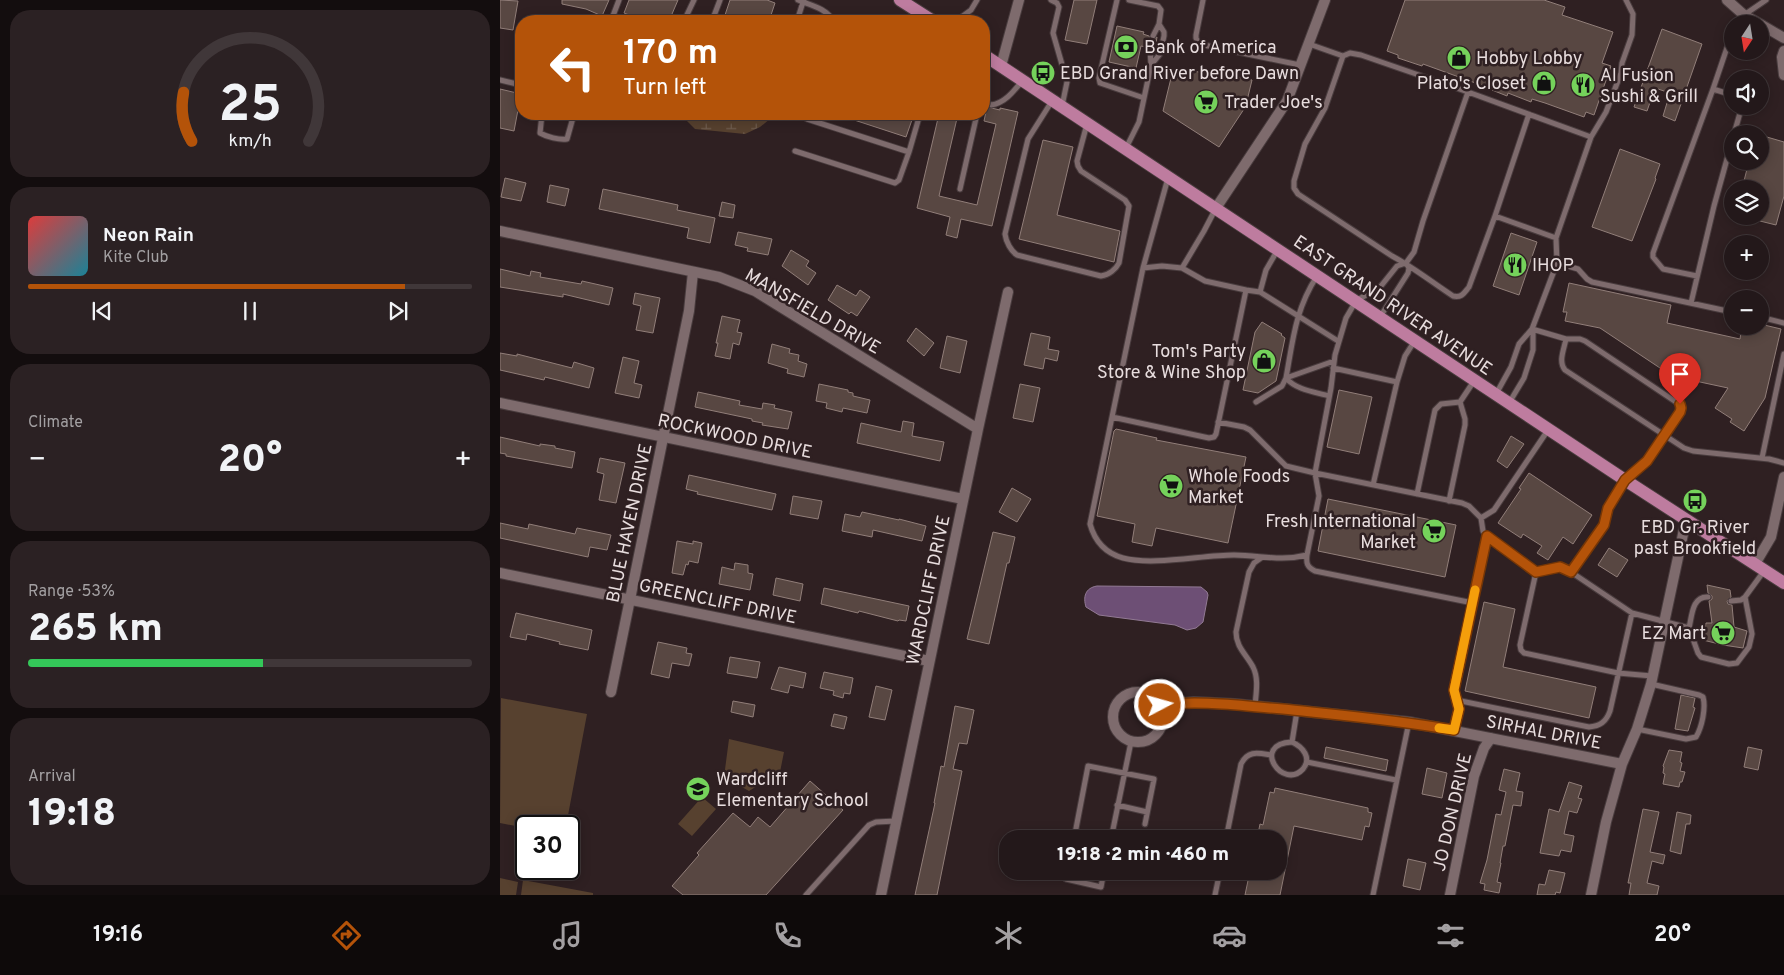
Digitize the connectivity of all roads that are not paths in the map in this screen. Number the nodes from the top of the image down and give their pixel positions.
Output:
1 (619, 0) edge
2 (694, 0) edge
3 (720, 0) edge
4 (802, 0) edge
5 (900, 0) edge
6 (977, 0) edge
7 (1019, 0) edge
8 (1051, 0) edge
9 (1117, 0) edge
10 (1129, 0) edge
11 (1203, 0) edge
12 (1325, 0) edge
13 (1626, 0) edge
14 (1727, 0) edge
15 (1766, 0) edge
16 (613, 15) edge
17 (687, 15) edge
18 (714, 15) edge
19 (798, 15) edge
20 (829, 15) edge
21 (924, 15) edge
22 (964, 15) edge
23 (1744, 15) joint
24 (1159, 24) junction
25 (1769, 29) edge
26 (1153, 36) dead end
27 (1784, 38) edge
28 (1309, 44) junction
29 (1150, 48) dead end
30 (1784, 51) edge
31 (1343, 56) junction
32 (1724, 57) edge
33 (990, 59) edge
34 (1150, 65) junction
35 (1300, 65) junction
36 (1001, 66) junction
37 (1784, 75) edge
38 (500, 80) edge
39 (1023, 81) junction
40 (515, 84) edge
41 (1713, 89) junction
42 (1468, 92) junction
43 (1724, 92) edge
44 (1144, 98) junction
45 (990, 104) edge
46 (1057, 104) junction
47 (1529, 114) junction
48 (541, 120) edge
49 (573, 120) edge
50 (810, 120) edge
51 (918, 120) edge
52 (976, 120) edge
53 (1087, 124) junction
54 (1591, 137) junction
55 (1125, 150) junction
56 (795, 151) dead end
57 (909, 152) junction
58 (1724, 170) edge
59 (1168, 177) junction
60 (960, 189) dead end
61 (1216, 208) junction
62 (1495, 216) junction
63 (500, 231) edge
64 (1556, 238) junction
65 (1278, 250) junction
66 (1406, 263) junction
67 (1556, 263) junction
68 (1143, 268) junction
69 (1182, 268) junction
70 (693, 272) junction
71 (1318, 276) junction
72 (1697, 276) junction
73 (1246, 290) junction
74 (1008, 292) dead end
75 (1260, 292) junction
76 (1356, 302) junction
77 (1691, 303) junction
78 (1724, 310) edge
79 (1298, 315) junction
80 (1380, 318) junction
81 (1769, 320) edge
82 (1784, 322) edge
83 (1532, 329) junction
84 (1566, 339) junction
85 (1338, 340) junction
86 (1415, 340) junction
87 (1784, 354) edge
88 (1334, 361) junction
89 (1333, 368) junction
90 (1286, 378) junction
91 (1474, 380) junction
92 (1396, 382) junction
93 (1495, 394) junction
94 (1329, 396) junction
95 (1256, 402) dead end
96 (1460, 402) junction
97 (500, 403) edge
98 (1509, 403) junction
99 (1112, 417) junction
100 (1218, 422) junction
101 (978, 429) junction
102 (1549, 430) junction
103 (1664, 436) junction
104 (664, 438) junction
105 (1762, 458) junction
106 (1784, 462) edge
107 (1315, 473) junction
108 (1784, 477) edge
109 (1625, 480) junction
110 (1373, 485) junction
111 (1417, 494) junction
112 (964, 499) junction
113 (1449, 501) junction
114 (1481, 518) junction
115 (1686, 520) junction
116 (1487, 536) junction
117 (1306, 555) junction
118 (1261, 558) junction
119 (1760, 567) junction
120 (1536, 572) junction
121 (1571, 572) junction
122 (500, 573) edge
123 (1784, 583) edge
124 (1708, 597) dead end
125 (1744, 597) junction
126 (630, 600) junction
127 (1731, 601) dead end
128 (1472, 604) junction
129 (1632, 613) junction
130 (1664, 622) junction
131 (1689, 628) junction
132 (930, 661) junction
133 (1618, 673) junction
134 (1652, 680) junction
135 (611, 692) dead end
136 (1456, 700) junction
137 (1160, 705) junction
138 (1255, 707) junction
139 (1297, 711) junction
140 (1409, 722) junction
141 (1637, 729) junction
142 (1454, 730) junction
143 (1491, 738) junction
144 (1132, 742) junction
145 (1292, 742) junction
146 (1271, 755) junction
147 (1307, 762) junction
148 (1622, 764) junction
149 (1125, 773) junction
150 (1396, 780) junction
151 (1117, 806) junction
152 (1147, 812) junction
153 (896, 821) junction
154 (1144, 824) dead end
155 (1076, 830) edge
156 (1113, 830) edge
157 (1228, 830) edge
158 (1070, 880) edge
159 (1102, 880) edge
160 (1218, 880) edge
161 (806, 895) edge
162 (881, 895) edge
163 (1215, 895) edge
164 (1373, 895) edge
165 (1450, 895) edge
166 (1591, 895) edge

1 - 16 lane
2 - 17 lane
3 - 18 lane
4 - 19 lane
4 - 20 lane
5 - 21 main road
6 - 22 lane
7 - 36 street
8 - 46 lane
9 - 44 lane
10 - 24 lane
11 - 35 lane
12 - 28 street
13 - 54 lane
14 - 23 street
15 - 23 lane
24 - 26 lane
24 - 34 lane
25 - 27 street
28 - 31 lane
28 - 35 street
29 - 34 lane
30 - 37 street
31 - 42 lane
31 - 66 lane
32 - 41 lane
33 - 36 main road, EAST GRAND RIVER AVENUE
34 - 44 lane
35 - 61 street
36 - 39 main road, EAST GRAND RIVER AVENUE
38 - 40 lane
39 - 45 lane
39 - 46 main road, EAST GRAND RIVER AVENUE
41 - 43 lane
41 - 72 lane
42 - 47 lane
42 - 66 lane
44 - 55 lane
46 - 53 main road, EAST GRAND RIVER AVENUE
46 - 53 lane
47 - 54 lane
47 - 62 lane
48 - 49 lane
50 - 57 lane
51 - 57 lane
52 - 60 lane
53 - 55 main road, EAST GRAND RIVER AVENUE
54 - 64 lane
55 - 59 main road, EAST GRAND RIVER AVENUE
56 - 57 lane
58 - 72 lane
59 - 61 main road, EAST GRAND RIVER AVENUE
59 - 68 lane
61 - 65 main road, EAST GRAND RIVER AVENUE
61 - 69 lane
62 - 64 lane
62 - 66 lane
63 - 70 street, MANSFIELD DRIVE
64 - 67 lane
65 - 71 main road, EAST GRAND RIVER AVENUE
65 - 75 lane
66 - 76 lane
66 - 80 lane
67 - 77 lane
67 - 83 lane
68 - 69 lane
68 - 99 lane
69 - 73 lane
70 - 101 street, MANSFIELD DRIVE
70 - 104 street, BLUE HAVEN DRIVE
71 - 76 main road, EAST GRAND RIVER AVENUE
71 - 79 lane
72 - 77 lane
73 - 75 lane
73 - 100 lane
74 - 101 street, WARDCLIFF DRIVE
75 - 79 lane
76 - 80 main road, EAST GRAND RIVER AVENUE
76 - 85 lane
77 - 78 lane
79 - 85 lane
79 - 90 lane
80 - 86 main road, EAST GRAND RIVER AVENUE
81 - 82 lane
83 - 84 lane
83 - 93 lane
83 - 98 lane
84 - 103 lane
84 - 103 lane
85 - 88 lane
86 - 91 main road, EAST GRAND RIVER AVENUE
86 - 92 lane
87 - 105 lane
88 - 89 lane
88 - 90 lane
89 - 92 lane
89 - 94 lane
90 - 94 lane
90 - 95 lane
91 - 93 main road, EAST GRAND RIVER AVENUE
91 - 96 lane
92 - 110 lane
93 - 98 main road, EAST GRAND RIVER AVENUE
94 - 107 lane
96 - 111 lane
96 - 113 lane
97 - 104 street, ROCKWOOD DRIVE
98 - 102 main road, EAST GRAND RIVER AVENUE
99 - 100 lane
99 - 118 lane
100 - 107 lane
101 - 112 street, WARDCLIFF DRIVE
102 - 109 main road, EAST GRAND RIVER AVENUE
102 - 114 lane
103 - 105 lane
103 - 109 lane
104 - 112 street, ROCKWOOD DRIVE
104 - 126 street, BLUE HAVEN DRIVE
105 - 106 lane
107 - 110 lane
107 - 117 lane
108 - 119 street
109 - 115 main road, EAST GRAND RIVER AVENUE
109 - 121 lane
110 - 111 lane
111 - 113 lane
112 - 132 street, WARDCLIFF DRIVE
113 - 114 lane
114 - 116 lane
115 - 119 main road, EAST GRAND RIVER AVENUE
115 - 130 street
116 - 120 lane
116 - 128 lane
117 - 118 lane
117 - 128 lane
118 - 138 lane
119 - 123 main road, EAST GRAND RIVER AVENUE
119 - 125 lane
120 - 121 lane
120 - 133 lane
121 - 129 lane
122 - 126 street, GREENCLIFF DRIVE
124 - 131 lane
125 - 127 lane
125 - 131 lane
126 - 132 street, GREENCLIFF DRIVE
126 - 135 street, BLUE HAVEN DRIVE
128 - 136 lane
129 - 130 lane
129 - 133 lane
130 - 131 lane
130 - 134 street
132 - 153 street, WARDCLIFF DRIVE
133 - 134 lane
133 - 136 lane
134 - 141 street
134 - 141 lane
136 - 142 lane
137 - 138 street, SIRHAL DRIVE
137 - 144 street
137 - 144 street
138 - 139 street, SIRHAL DRIVE
139 - 140 street, SIRHAL DRIVE
139 - 145 lane
140 - 142 street, SIRHAL DRIVE
140 - 150 lane
141 - 148 street
142 - 143 street, SIRHAL DRIVE
143 - 148 street, SIRHAL DRIVE
143 - 165 street, JO DON DRIVE
144 - 149 lane
145 - 146 lane
145 - 147 lane
146 - 147 lane
146 - 157 lane
147 - 150 lane
148 - 166 street
149 - 151 lane
149 - 152 lane
149 - 155 lane
150 - 164 lane
151 - 152 lane
151 - 156 lane
152 - 154 lane
153 - 161 lane
153 - 162 street, WARDCLIFF DRIVE
158 - 159 lane
160 - 163 lane

